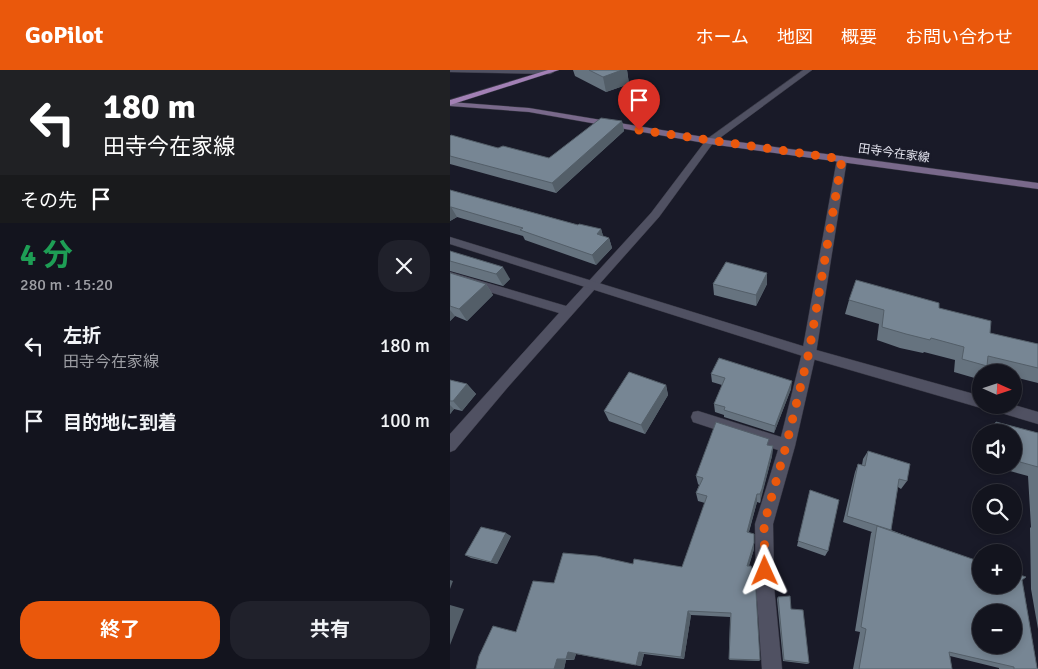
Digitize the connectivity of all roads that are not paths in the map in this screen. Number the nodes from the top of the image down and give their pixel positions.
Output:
1 (450, 70) edge
2 (808, 70) edge
3 (552, 71) edge
4 (450, 104) edge
5 (710, 141) junction
6 (842, 159) junction
7 (1038, 186) edge
8 (450, 240) edge
9 (450, 276) edge
10 (591, 286) junction
11 (568, 311) junction
12 (809, 352) junction
13 (972, 399) edge
14 (1022, 413) edge
15 (698, 417) dead end
16 (1038, 418) edge
17 (452, 441) edge
18 (786, 446) junction
19 (772, 669) edge

1 - 3 street
2 - 5 street
3 - 4 main road
4 - 5 main road, 田寺今在家線
5 - 6 main road, 田寺今在家線
5 - 10 street
6 - 7 main road, 田寺今在家線
6 - 12 street
8 - 10 street
9 - 11 street
10 - 11 street
10 - 12 street
11 - 17 street
12 - 13 street
12 - 18 street
14 - 16 street
15 - 18 street
18 - 19 street

